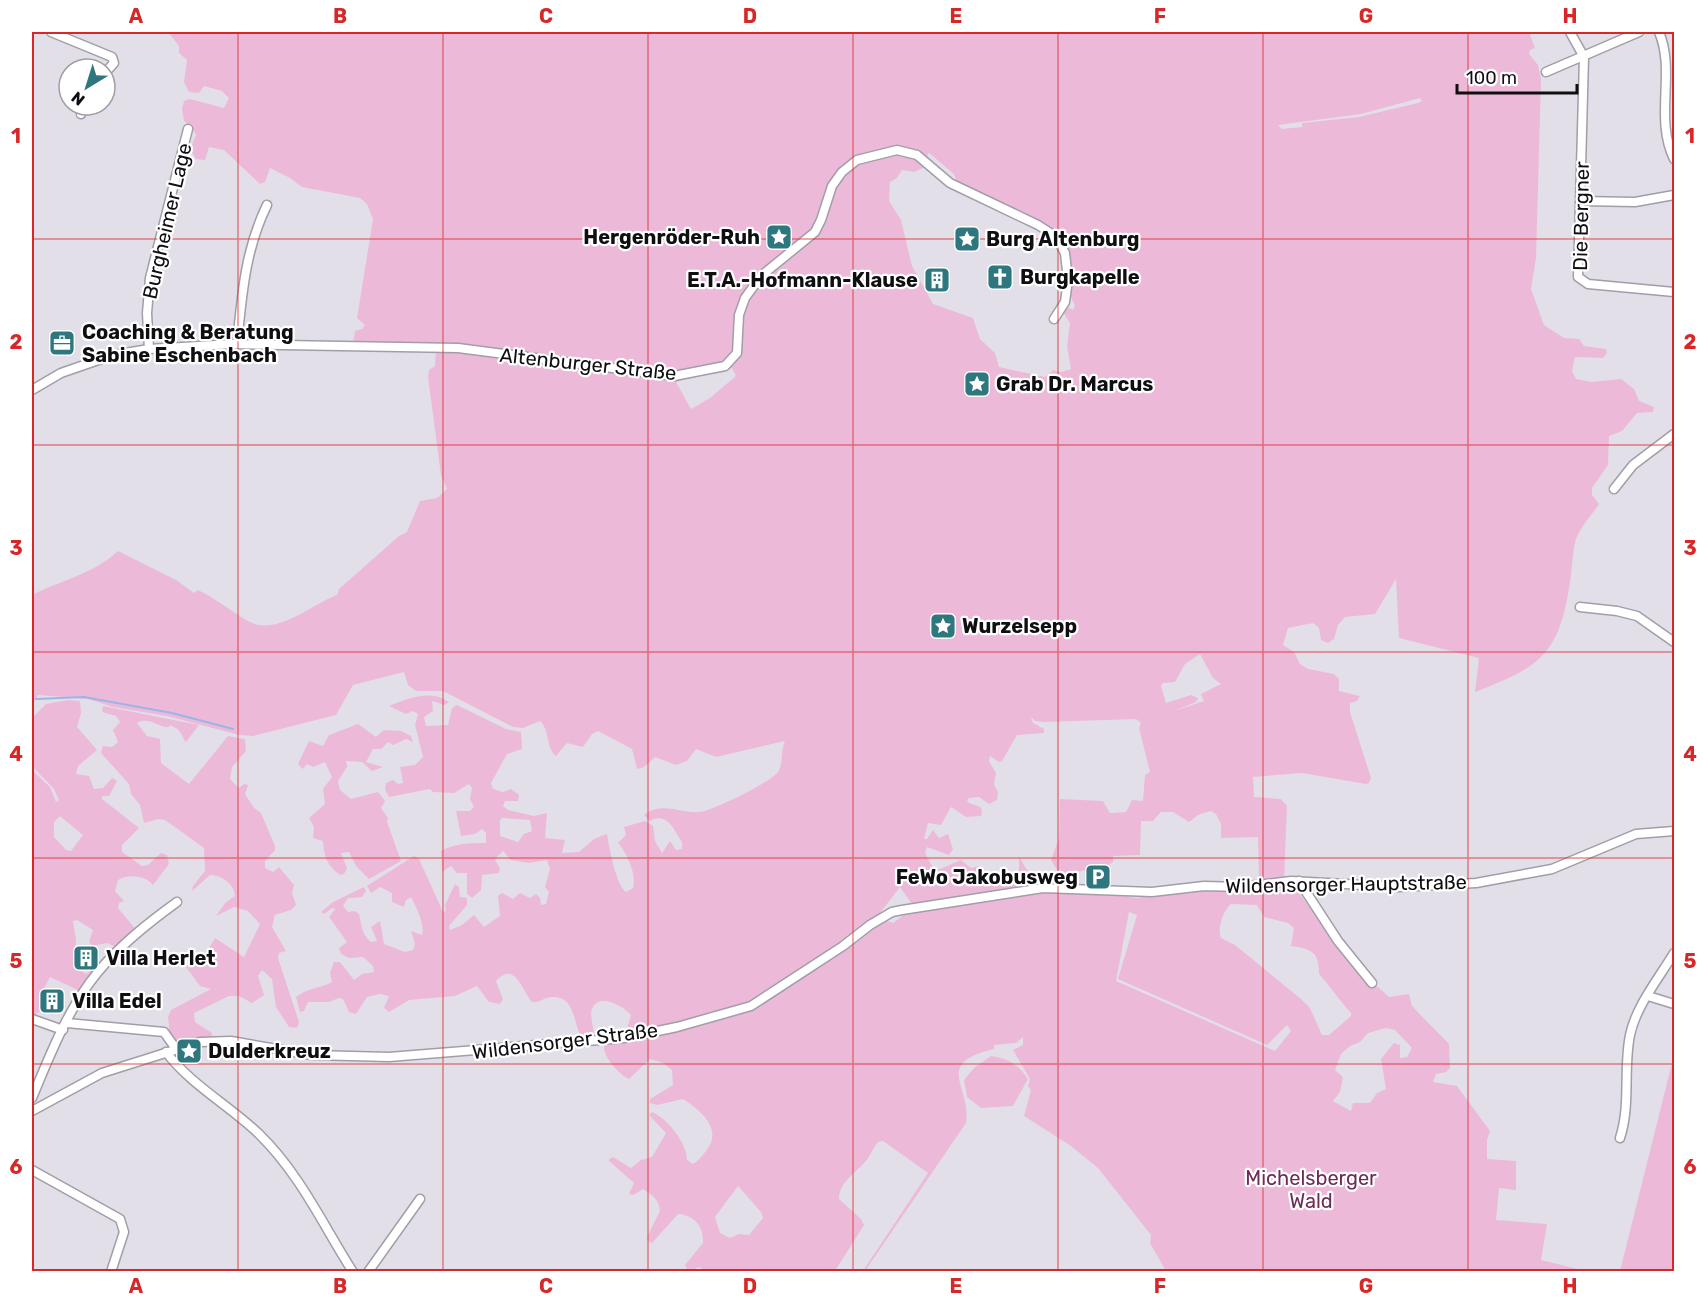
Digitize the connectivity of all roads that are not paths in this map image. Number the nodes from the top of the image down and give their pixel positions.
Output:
1 (51, 32) edge
2 (1570, 32) edge
3 (1639, 32) edge
4 (1659, 32) edge
5 (112, 57) edge
6 (1584, 57) junction
7 (1546, 72) dead end
8 (188, 129) dead end
9 (1674, 159) edge
10 (1674, 195) edge
11 (1581, 201) junction
12 (267, 205) dead end
13 (1674, 292) edge
14 (1054, 319) dead end
15 (237, 344) junction
16 (149, 349) junction
17 (32, 390) edge
18 (1674, 434) edge
19 (1614, 489) dead end
20 (1580, 607) dead end
21 (1674, 642) edge
22 (1674, 831) edge
23 (1299, 882) junction
24 (1152, 892) joint
25 (177, 902) dead end
26 (1674, 953) edge
27 (1372, 983) dead end
28 (1648, 996) junction
29 (1674, 1004) edge
30 (32, 1019) edge
31 (65, 1026) junction
32 (176, 1049) junction
33 (166, 1052) junction
34 (32, 1098) edge
35 (32, 1111) edge
36 (1620, 1138) dead end
37 (32, 1170) edge
38 (420, 1199) dead end
39 (111, 1272) edge
40 (353, 1272) edge
41 (368, 1272) edge

1 - 5 street
2 - 6 street
3 - 6 street
4 - 9 street
6 - 7 street
6 - 11 street, Die Bergner
8 - 16 street, Burgheimer Lage
10 - 11 street
11 - 13 street, Die Bergner
12 - 15 street
14 - 15 street, Altenburger Straße
15 - 16 street, Altenburger Straße
16 - 17 street, Altenburger Straße
18 - 19 street
20 - 21 street
22 - 23 street, Wildensorger Hauptstraße
23 - 24 street, Wildensorger Hauptstraße
23 - 27 street
24 - 32 street, Wildensorger Straße
25 - 31 street
26 - 28 street
28 - 29 street
28 - 36 street
30 - 31 street
31 - 32 street
31 - 34 street
32 - 33 street, Wildensorger Straße
33 - 35 street, Wildensorger Straße
33 - 40 street
37 - 39 street
38 - 41 street

